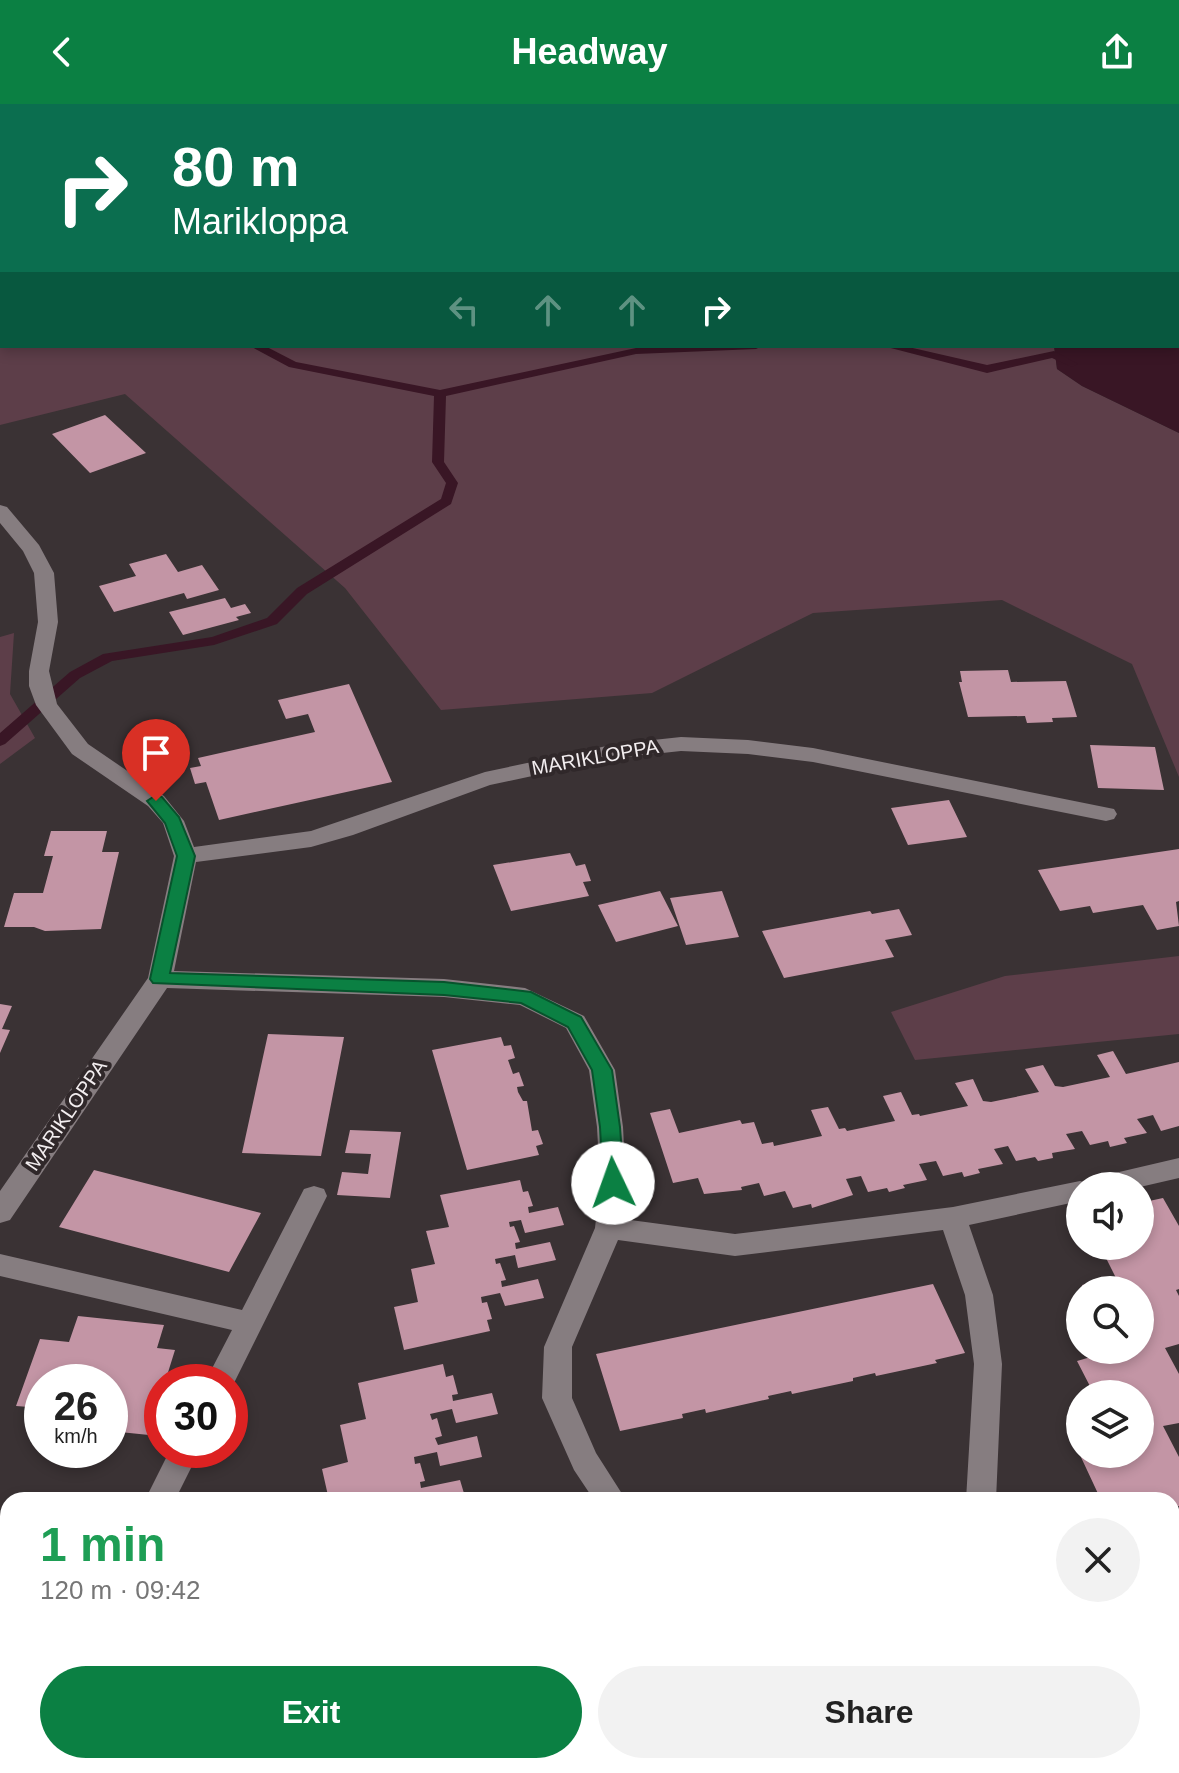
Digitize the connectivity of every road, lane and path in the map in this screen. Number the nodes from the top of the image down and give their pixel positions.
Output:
1 (0, 511) edge
2 (1106, 814) dead end
3 (186, 856) junction
4 (160, 979) junction
5 (1179, 1168) edge
6 (1154, 1174) edge
7 (1066, 1194) edge
8 (314, 1196) dead end
9 (0, 1212) edge
10 (953, 1218) junction
11 (609, 1228) junction
12 (0, 1265) edge
13 (250, 1323) junction
14 (229, 1364) edge
15 (176, 1468) edge
16 (164, 1492) edge
17 (606, 1492) edge
18 (981, 1492) edge

1 - 3 street
2 - 3 street, MARIKLOPPA
3 - 4 street, MARIKLOPPA
4 - 9 street, MARIKLOPPA
4 - 11 street
5 - 6 street
7 - 10 street
8 - 13 street
10 - 11 street
10 - 18 street
11 - 17 street
12 - 13 street
13 - 14 street
15 - 16 street

